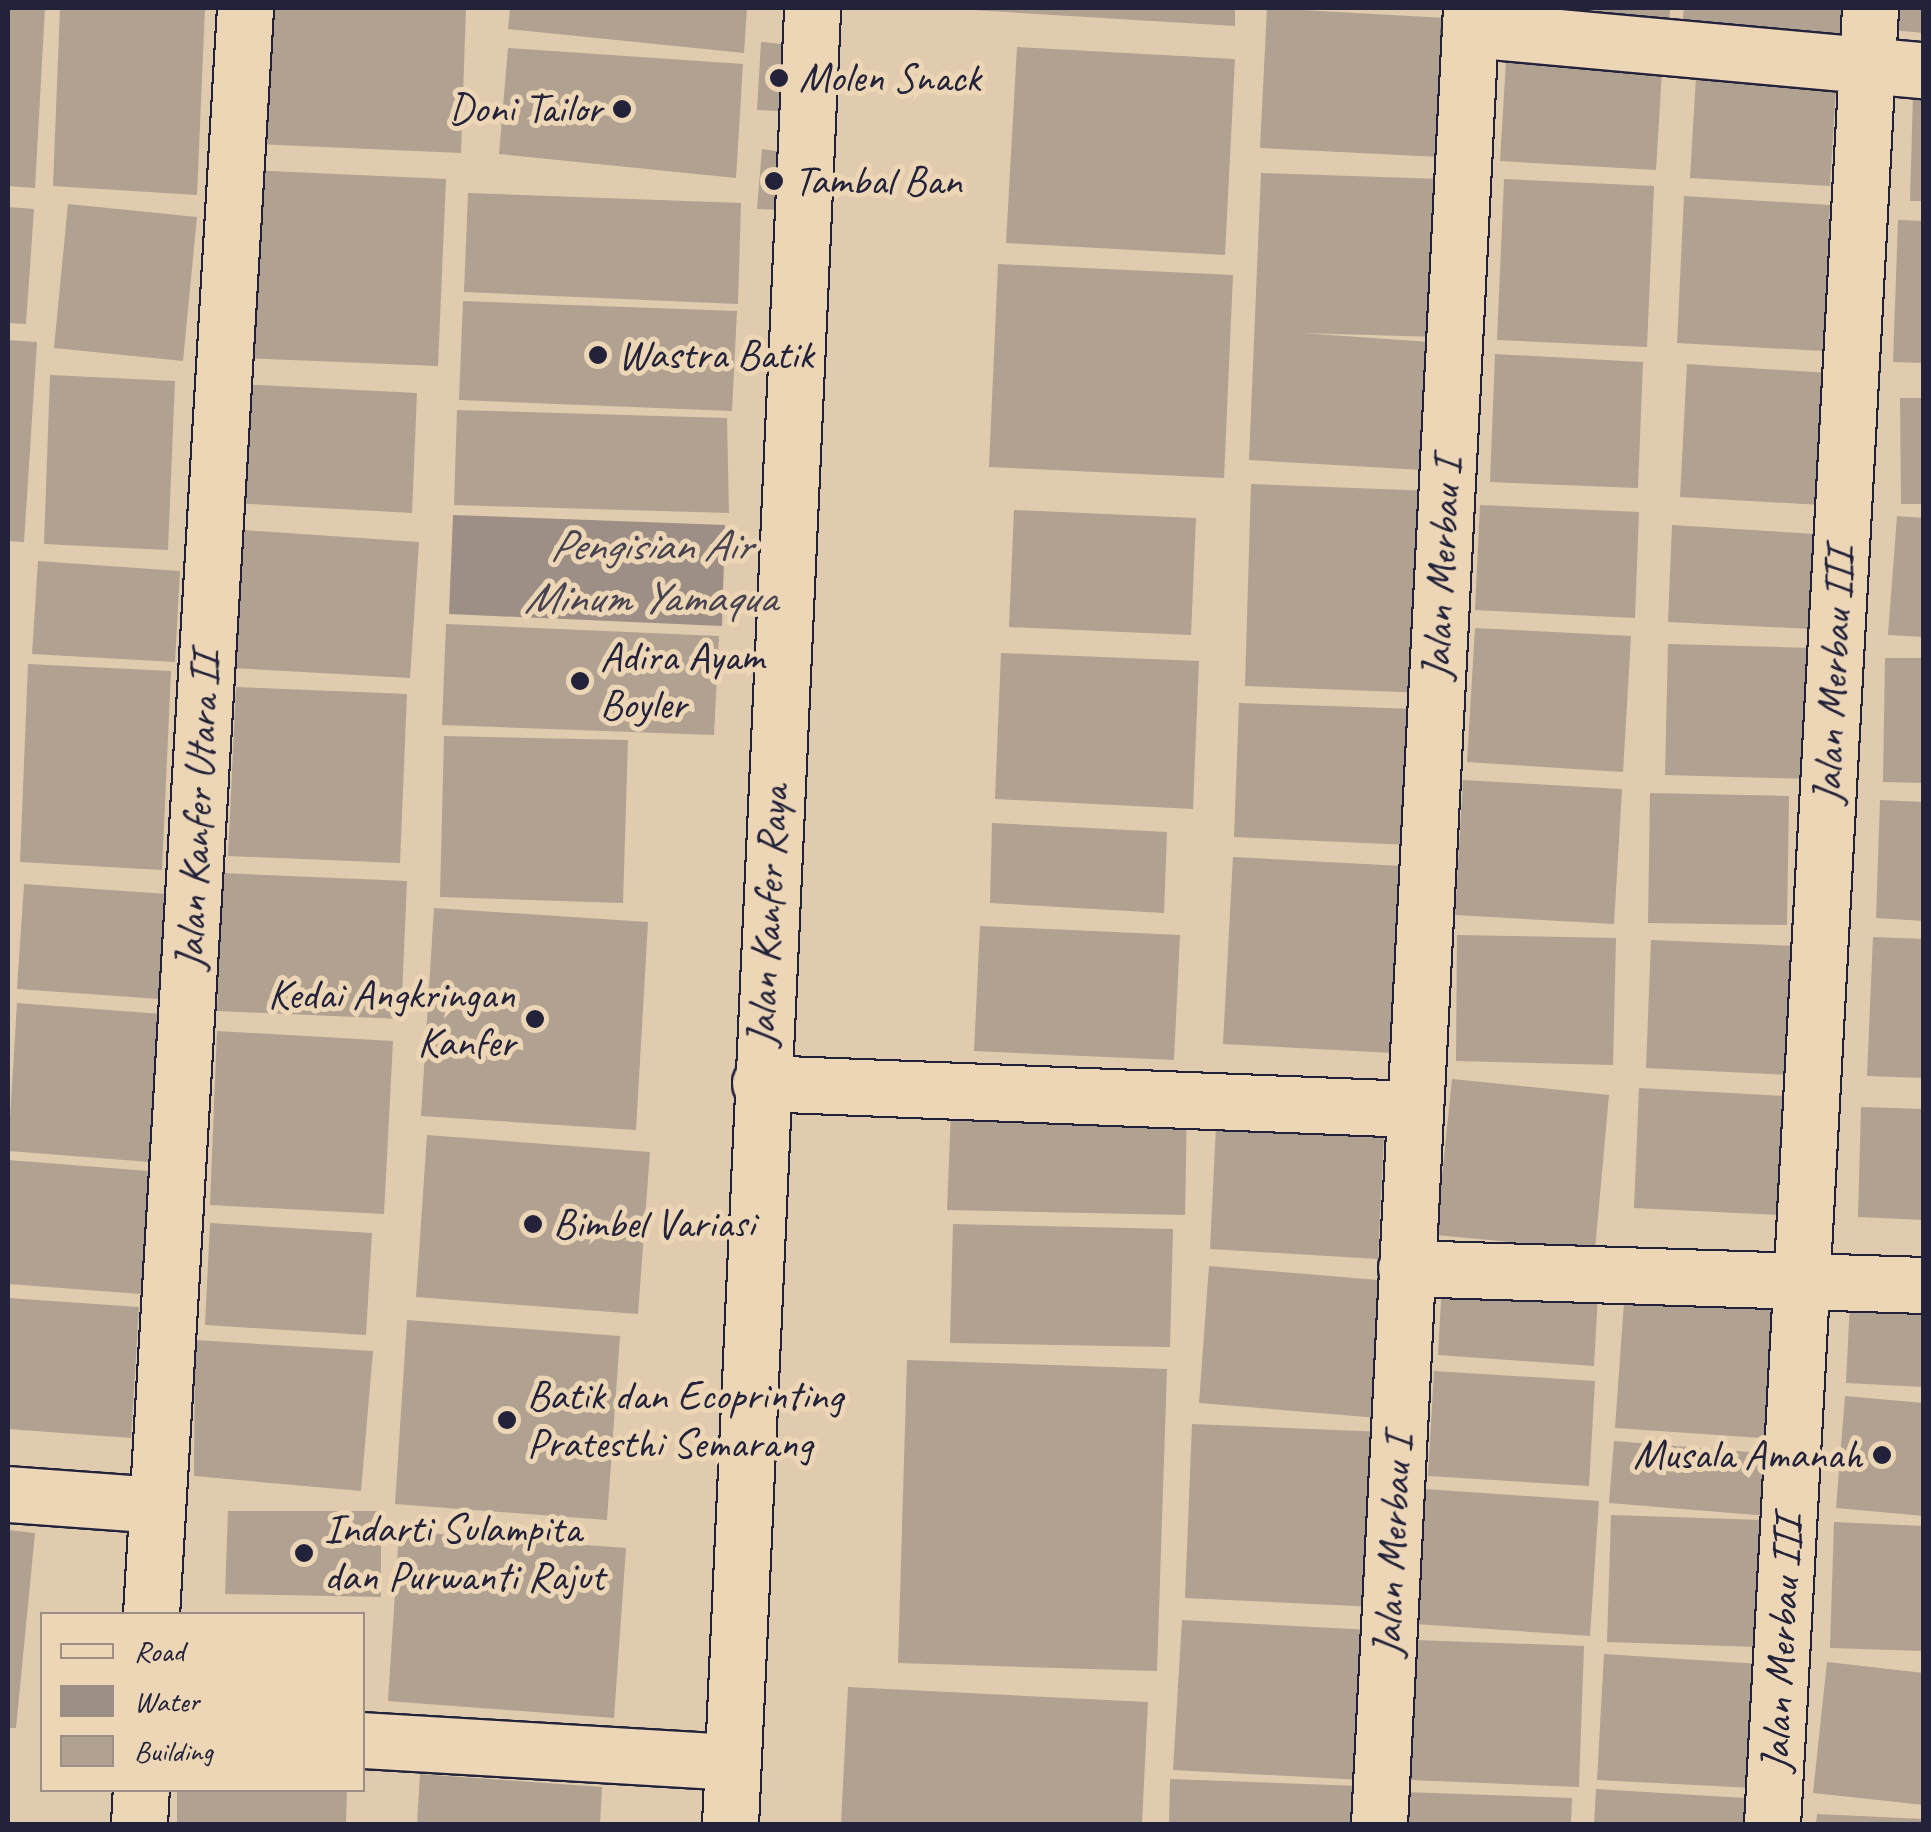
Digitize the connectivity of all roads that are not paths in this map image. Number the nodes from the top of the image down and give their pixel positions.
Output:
1 (245, 8) edge
2 (812, 8) edge
3 (1870, 8) edge
4 (1470, 18) edge
5 (1866, 66) junction
6 (1924, 70) edge
7 (760, 1084) junction
8 (1414, 1110) junction
9 (1406, 1268) junction
10 (1801, 1284) junction
11 (1924, 1285) edge
12 (8, 1494) edge
13 (158, 1505) junction
14 (151, 1612) edge
15 (365, 1740) edge
16 (732, 1762) junction
17 (141, 1792) edge
18 (139, 1824) edge
19 (730, 1824) edge
20 (1379, 1824) edge
21 (1772, 1824) edge

1 - 13 street, Jalan Kanfer Utara II
2 - 7 street, Jalan Kanfer Raya
3 - 5 street, Jalan Merbau III
4 - 5 street, Jalan Merbau I
4 - 8 street, Jalan Merbau I
5 - 6 street
5 - 10 street, Jalan Merbau III
7 - 8 street
7 - 16 street, Jalan Kanfer Raya
8 - 9 street, Jalan Merbau I
9 - 10 street
9 - 20 street, Jalan Merbau I
10 - 11 street
10 - 21 street, Jalan Merbau III
12 - 13 street
13 - 14 street, Jalan Kanfer Utara II
15 - 16 street
16 - 19 street, Jalan Kanfer Raya
17 - 18 street

